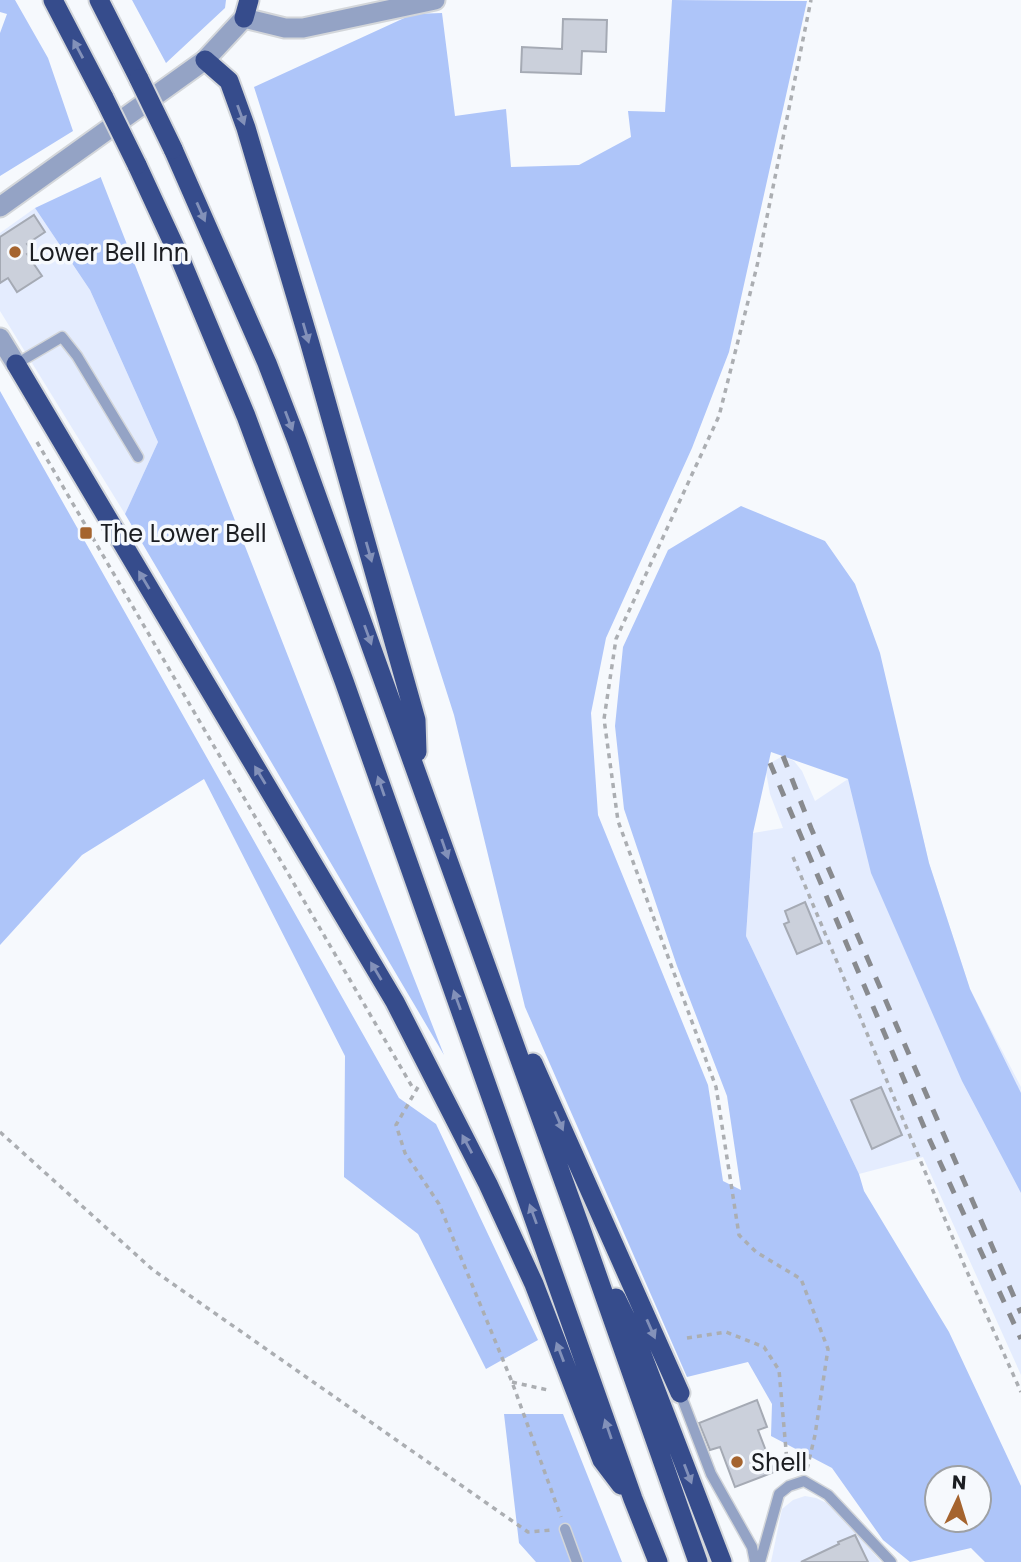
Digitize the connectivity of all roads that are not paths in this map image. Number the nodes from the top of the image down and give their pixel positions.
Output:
1 (53, 0) edge
2 (99, 0) edge
3 (435, 0) edge
4 (246, 9) edge
5 (205, 60) junction
6 (0, 207) edge
7 (0, 338) edge
8 (16, 364) junction
9 (138, 457) dead end
10 (417, 773) junction
11 (471, 925) junction
12 (582, 1232) junction
13 (680, 1393) joint
14 (633, 1499) junction
15 (565, 1529) road end
16 (577, 1562) edge
17 (658, 1562) edge
18 (698, 1562) edge
19 (722, 1562) edge
20 (757, 1562) edge
21 (891, 1562) edge

14 -> 1 highway, bridge
2 -> 10 highway, bridge
3 - 4 street
4 - 5 street
5 - 6 street
5 -> 10 highway
7 - 8 street
8 - 9 lane
14 -> 8 highway
10 -> 11 highway
11 - 12 highway
11 -> 13 highway
12 - 18 highway
12 -> 19 highway
13 - 20 lane
14 - 17 highway
15 - 16 lane
20 - 21 lane

